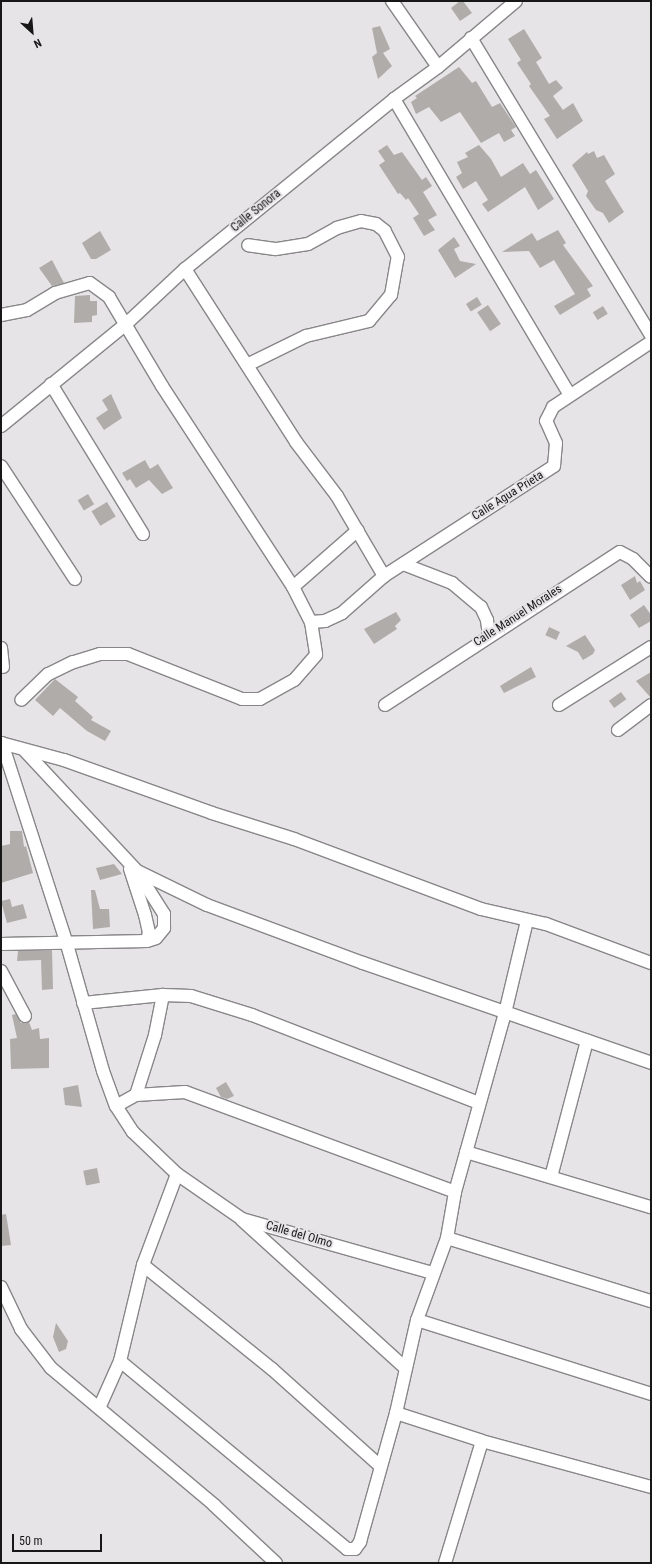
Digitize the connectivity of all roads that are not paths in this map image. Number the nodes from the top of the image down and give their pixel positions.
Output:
1 (392, 1) edge
2 (516, 1) edge
3 (471, 38) junction
4 (438, 67) junction
5 (394, 99) junction
6 (248, 245) dead end
7 (185, 269) junction
8 (1, 315) edge
9 (126, 324) junction
10 (651, 335) edge
11 (651, 342) edge
12 (247, 365) junction
13 (51, 384) junction
14 (570, 395) junction
15 (1, 426) edge
16 (1, 466) edge
17 (358, 530) junction
18 (143, 534) dead end
19 (403, 564) junction
20 (384, 576) junction
21 (651, 577) edge
22 (75, 579) dead end
23 (293, 587) junction
24 (311, 622) junction
25 (489, 636) junction
26 (651, 647) edge
27 (1, 648) edge
28 (3, 667) dead end
29 (21, 700) dead end
30 (385, 705) dead end
31 (559, 705) dead end
32 (651, 705) edge
33 (618, 730) dead end
34 (2, 743) edge
35 (26, 750) junction
36 (127, 862) junction
37 (137, 871) junction
38 (527, 921) junction
39 (66, 941) junction
40 (147, 941) junction
41 (1, 944) edge
42 (651, 963) edge
43 (1, 971) edge
44 (163, 995) junction
45 (82, 1004) junction
46 (505, 1013) junction
47 (25, 1016) dead end
48 (587, 1041) junction
49 (651, 1063) edge
50 (136, 1095) junction
51 (479, 1103) junction
52 (116, 1106) junction
53 (466, 1152) junction
54 (177, 1174) junction
55 (551, 1177) junction
56 (455, 1192) junction
57 (651, 1207) edge
58 (242, 1219) junction
59 (447, 1238) junction
60 (143, 1266) junction
61 (433, 1273) junction
62 (1, 1287) edge
63 (651, 1301) edge
64 (417, 1320) junction
65 (120, 1361) junction
66 (405, 1368) junction
67 (651, 1394) edge
68 (100, 1406) junction
69 (396, 1413) junction
70 (482, 1441) junction
71 (380, 1466) junction
72 (651, 1487) edge
73 (276, 1563) edge
74 (445, 1563) edge

1 - 4 street
2 - 3 street, Calle Sonora
3 - 4 street, Calle Sonora
3 - 10 street
4 - 5 street, Calle Sonora
5 - 7 street, Calle Sonora
5 - 14 street
6 - 12 street
7 - 9 street, Calle Sonora
7 - 12 street
8 - 9 street
9 - 13 street, Calle Sonora
9 - 23 street
11 - 14 street, Calle Agua Prieta
12 - 17 street
13 - 15 street, Calle Sonora
13 - 18 street
14 - 19 street, Calle Agua Prieta
16 - 22 street
17 - 20 street
17 - 23 street
19 - 20 street, Calle Agua Prieta
19 - 25 street
20 - 24 street, Calle Agua Prieta
21 - 25 street, Calle Manuel Morales
23 - 24 street
24 - 29 street
25 - 30 street, Calle Manuel Morales
26 - 31 street
27 - 28 street
32 - 33 street
34 - 35 street
34 - 39 street, Calle del Olmo
35 - 36 street
35 - 38 street
36 - 37 street
36 - 40 street
37 - 40 street
37 - 46 street
38 - 42 street
38 - 46 street
39 - 40 street
39 - 41 street
39 - 45 street, Calle del Olmo
43 - 47 street
44 - 45 street
44 - 50 street
44 - 51 street
45 - 52 street, Calle del Olmo
46 - 48 street
46 - 51 street
48 - 49 street
48 - 55 street
50 - 52 street
50 - 56 street
51 - 53 street
52 - 54 street, Calle del Olmo
53 - 55 street
53 - 56 street
54 - 58 street, Calle del Olmo
54 - 60 street
55 - 57 street
56 - 59 street
58 - 61 street, Calle del Olmo
58 - 66 street
59 - 61 street
59 - 63 street
60 - 65 street
60 - 71 street
61 - 64 street
62 - 68 street
64 - 66 street
64 - 67 street
65 - 68 street
65 - 71 street
66 - 69 street
68 - 73 street
69 - 70 street
69 - 71 street
70 - 72 street
70 - 74 street

